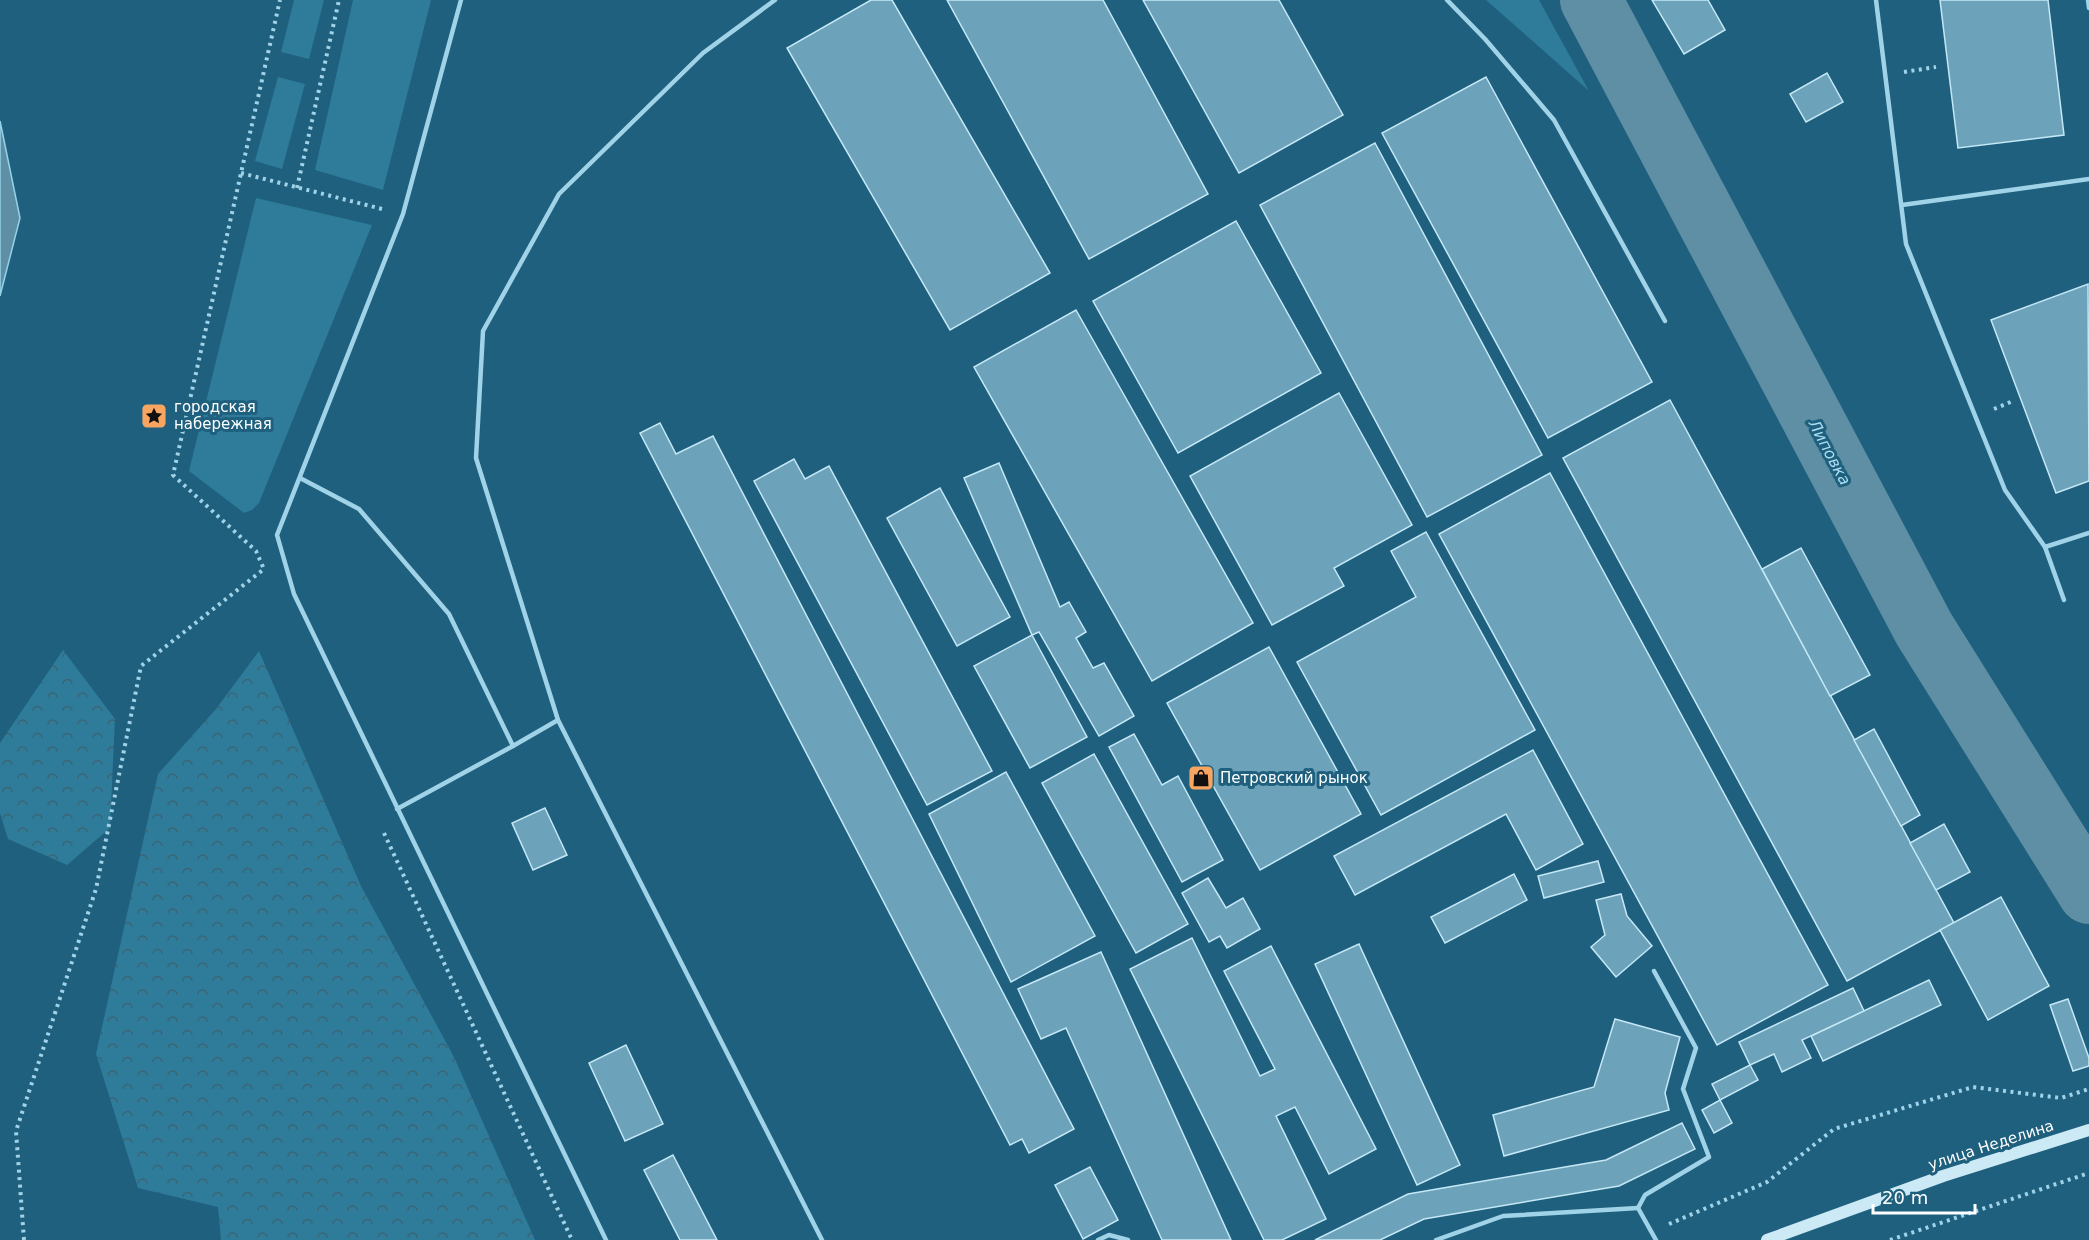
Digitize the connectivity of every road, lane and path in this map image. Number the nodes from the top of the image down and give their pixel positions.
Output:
1 (339, 0) edge
2 (461, 0) edge
3 (775, 0) edge
4 (1447, 0) edge
5 (1876, 0) edge
6 (2088, 0) edge
7 (2089, 8) edge
8 (1936, 67) dead end
9 (1885, 74) junction
10 (241, 173) dead end
11 (2089, 179) edge
12 (297, 188) junction
13 (1902, 204) junction
14 (402, 214) junction
15 (1665, 321) dead end
16 (300, 478) junction
17 (2089, 532) edge
18 (2045, 547) junction
19 (264, 569) dead end
20 (2064, 600) dead end
21 (558, 720) junction
22 (513, 746) junction
23 (397, 809) junction
24 (1654, 970) dead end
25 (2089, 1089) edge
26 (2089, 1130) edge
27 (2089, 1173) edge
28 (1638, 1208) junction
29 (1651, 1231) junction
30 (24, 1240) edge
31 (606, 1240) edge
32 (822, 1240) edge
33 (1098, 1240) edge
34 (1128, 1240) edge
35 (1436, 1240) edge
36 (1656, 1240) edge
37 (1767, 1240) edge
38 (1890, 1240) edge

1 - 12 path
2 - 14 lane
3 - 21 lane
4 - 15 lane
5 - 9 lane
6 - 7 lane
8 - 9 path
9 - 13 lane
10 - 12 path
11 - 13 lane
12 - 14 path
13 - 18 lane
14 - 16 lane
16 - 22 lane
16 - 23 lane
17 - 18 lane
18 - 20 lane
19 - 30 path
21 - 22 lane
21 - 32 lane
22 - 23 lane
23 - 31 lane
24 - 28 lane
25 - 29 path
26 - 37 main road, улица Неделина
27 - 38 path
28 - 29 lane
28 - 35 lane
29 - 36 lane
33 - 34 lane

